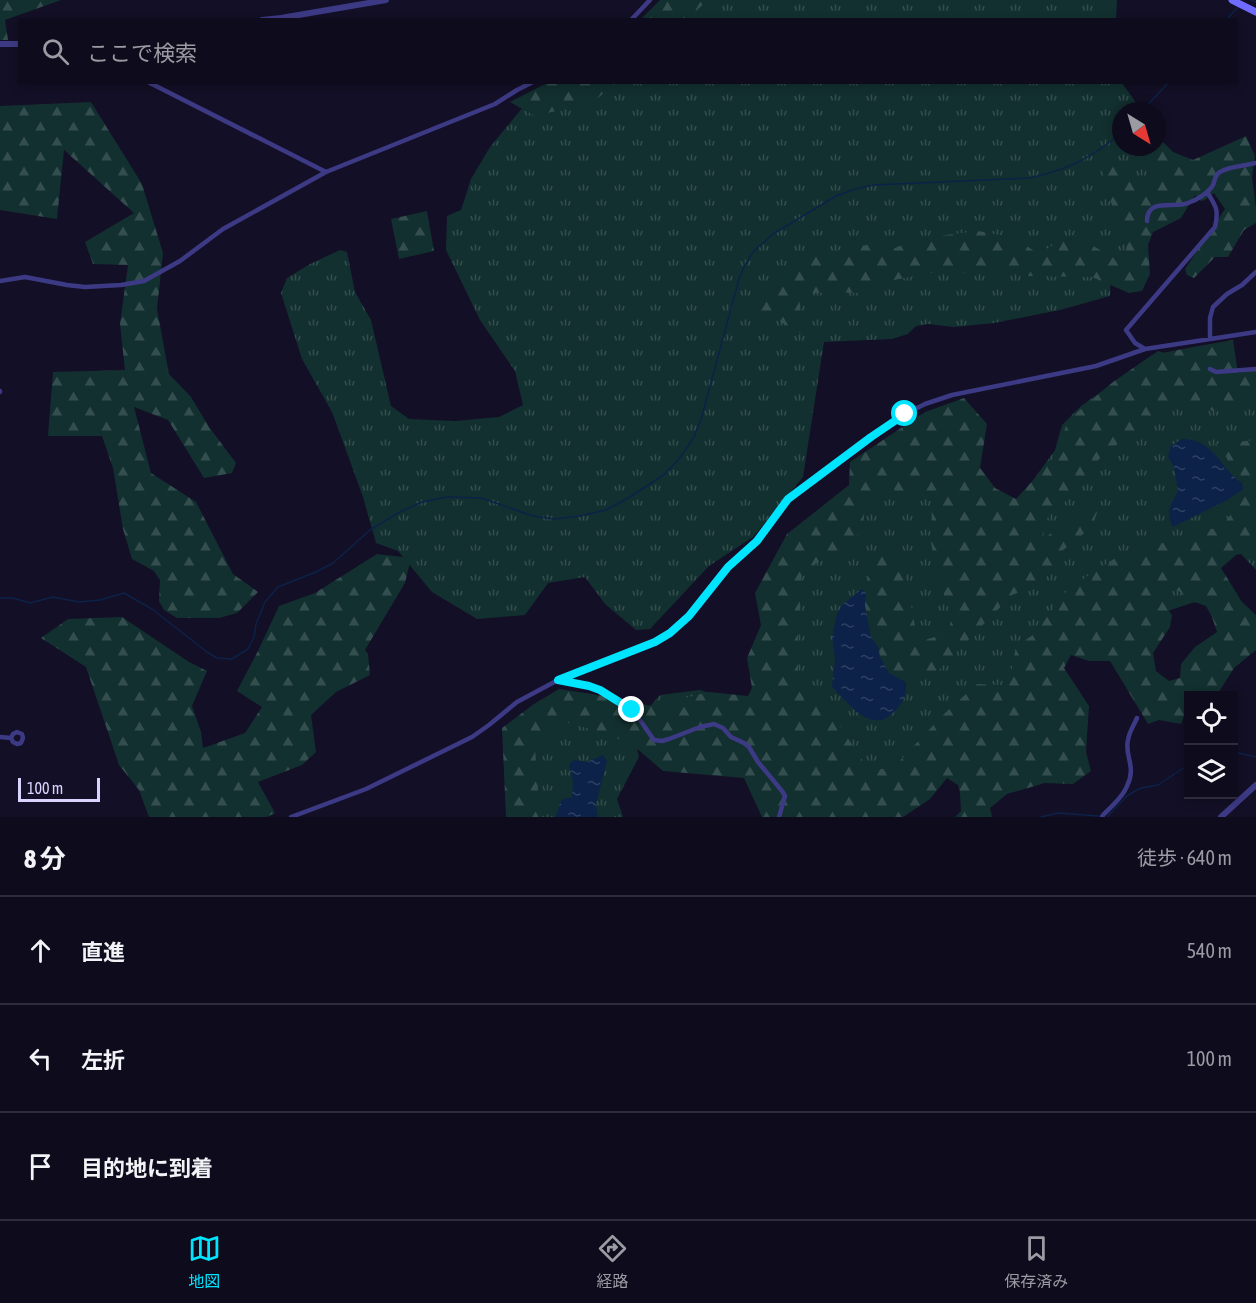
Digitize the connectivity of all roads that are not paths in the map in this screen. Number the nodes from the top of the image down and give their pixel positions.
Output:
1 (386, 0) edge
2 (650, 0) edge
3 (1235, 1) edge
4 (1256, 12) edge
5 (281, 18) edge
6 (634, 18) edge
7 (0, 44) edge
8 (18, 44) edge
9 (152, 84) edge
10 (529, 84) edge
11 (1256, 163) edge
12 (327, 172) junction
13 (1207, 192) junction
14 (1147, 221) dead end
15 (1256, 272) edge
16 (0, 281) edge
17 (1256, 332) edge
18 (1210, 339) junction
19 (1145, 349) junction
20 (1210, 369) dead end
21 (1256, 369) edge
22 (558, 680) junction
23 (1137, 718) dead end
24 (0, 737) edge
25 (11, 738) dead end
26 (1256, 785) edge
27 (291, 817) edge
28 (778, 817) edge
29 (1102, 817) edge
30 (1221, 817) edge

1 - 5 street
2 - 6 street
3 - 4 main road
7 - 8 street
9 - 12 street
10 - 12 street
11 - 13 street
12 - 16 street
13 - 14 street
13 - 19 street
15 - 18 street
17 - 18 street
18 - 19 street
19 - 22 street
20 - 21 street
22 - 27 street
22 - 28 street
23 - 29 street
24 - 25 street
26 - 30 street

